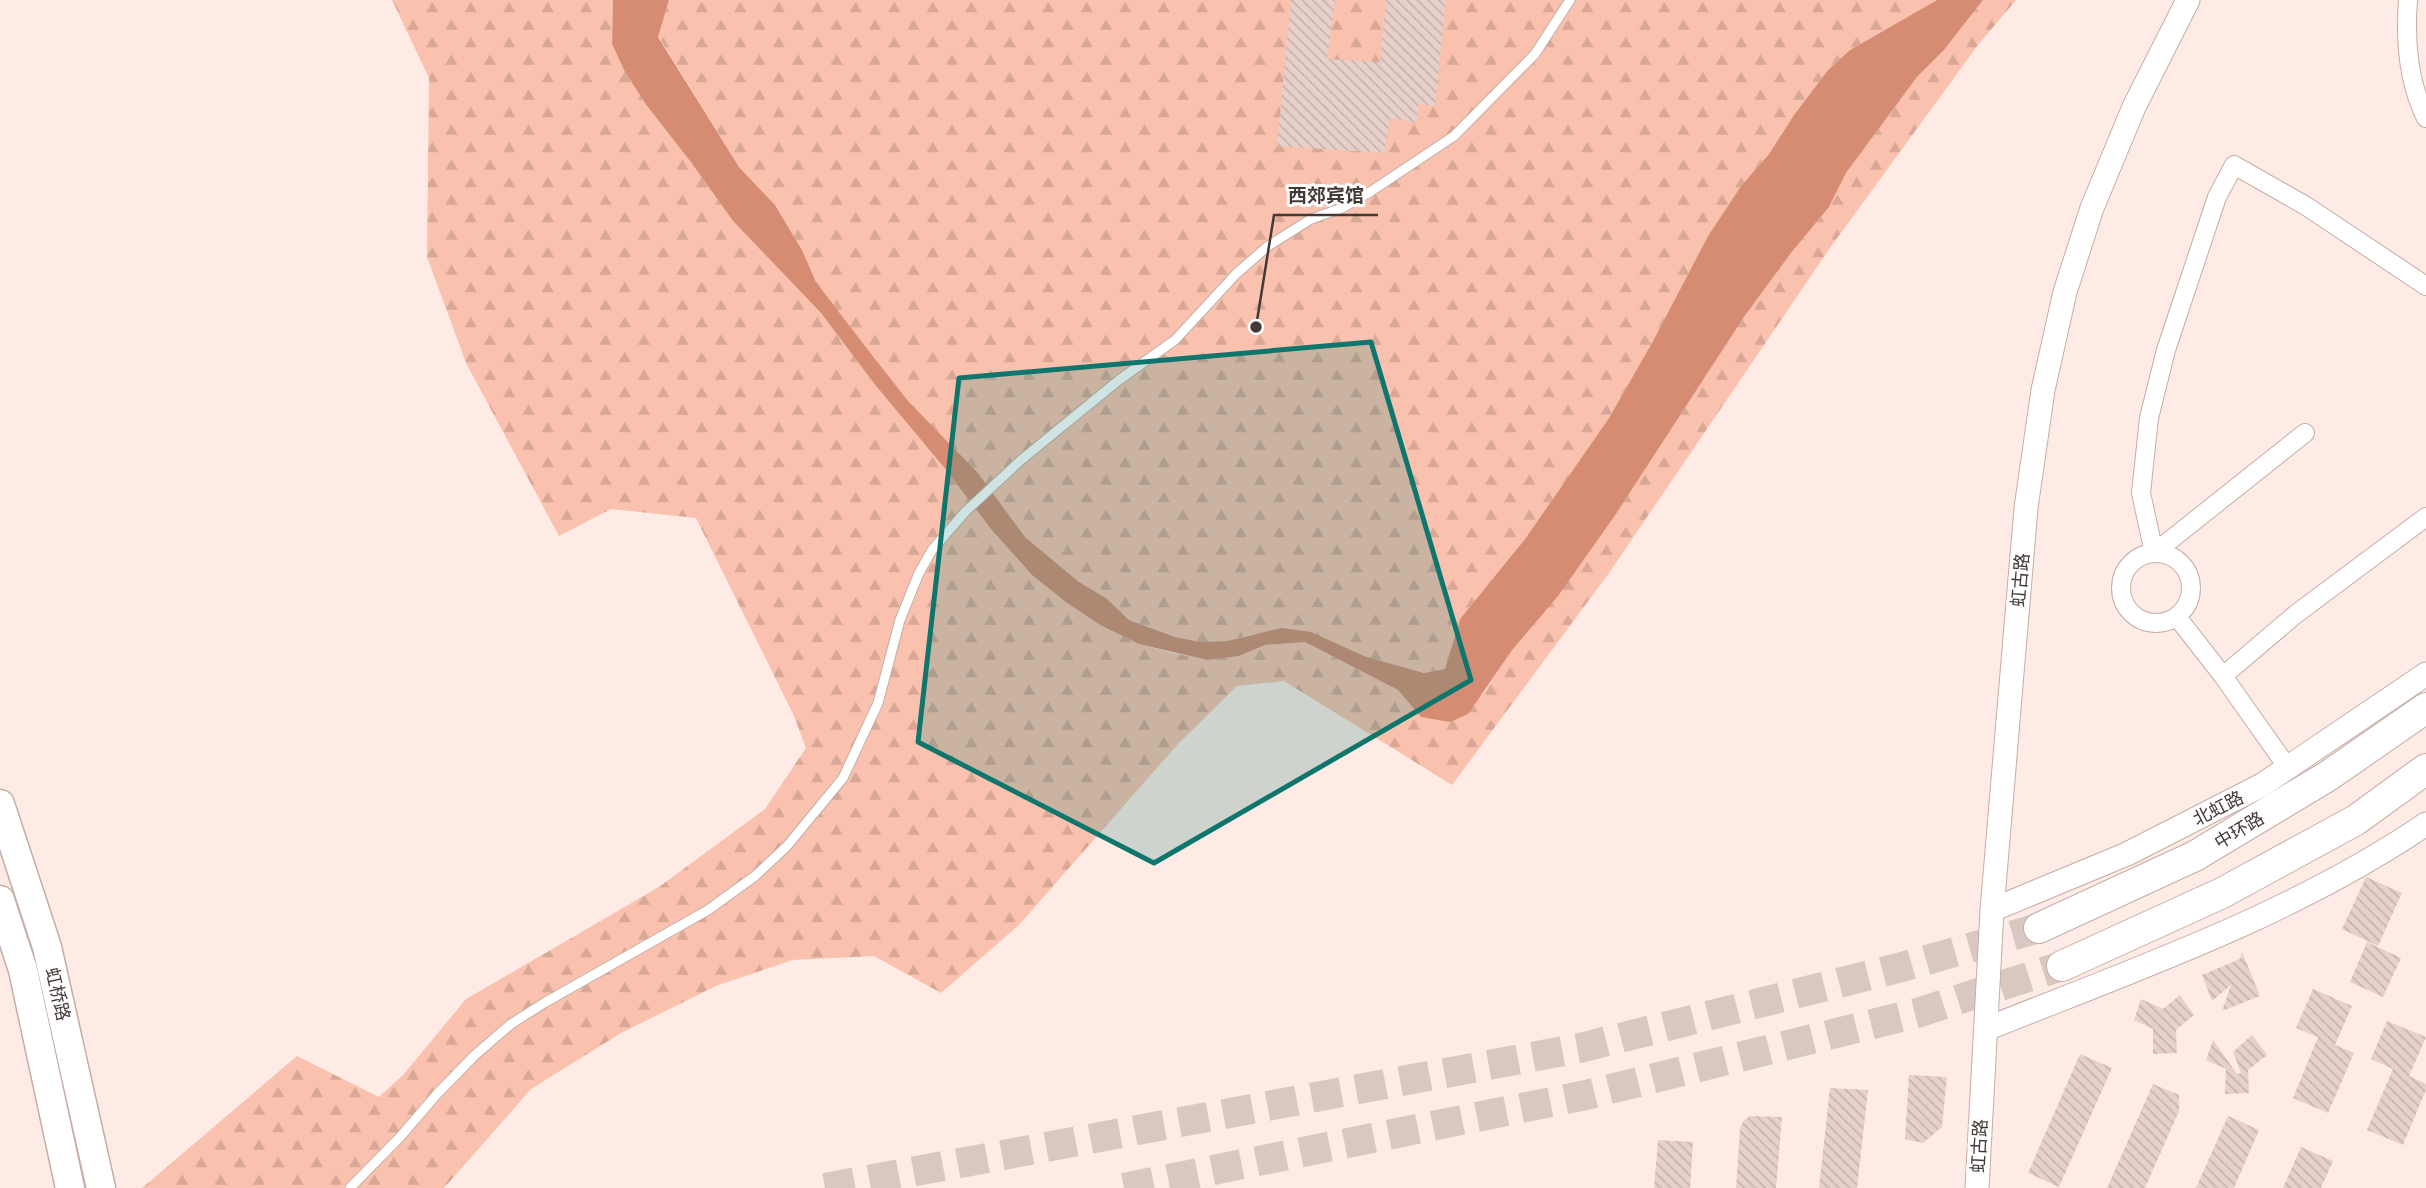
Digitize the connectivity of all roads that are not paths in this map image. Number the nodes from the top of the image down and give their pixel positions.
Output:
1 (1570, 0) edge
2 (2188, 0) edge
3 (2408, 0) edge
4 (2426, 118) edge
5 (2426, 286) edge
6 (2305, 433) dead end
7 (2426, 517) edge
8 (2154, 553) junction
9 (2177, 617) junction
10 (2426, 674) edge
11 (2223, 676) junction
12 (2426, 708) edge
13 (2288, 768) junction
14 (2426, 769) edge
15 (2426, 776) edge
16 (2381, 802) junction
17 (0, 804) edge
18 (2426, 824) edge
19 (0, 900) edge
20 (1992, 909) junction
21 (2039, 928) tunnel mouth
22 (2062, 966) tunnel mouth
23 (1986, 1029) junction
24 (70, 1188) edge
25 (101, 1188) edge
26 (350, 1188) edge
27 (1977, 1188) edge

1 - 26 lane
2 - 20 street, 虹古路
3 - 4 street
5 - 8 street
6 - 8 street
7 - 11 street
8 - 9 street
8 - 9 street
9 - 11 street
10 - 13 street, 北虹路
11 - 13 street
12 - 21 highway, 中环路
13 - 20 street, 北虹路
14 - 16 highway
15 - 16 highway
16 - 22 highway
17 - 25 main road, 虹桥路
18 - 23 street
19 - 24 main road, 虹桥路
20 - 23 street, 虹古路
23 - 27 street, 虹古路

